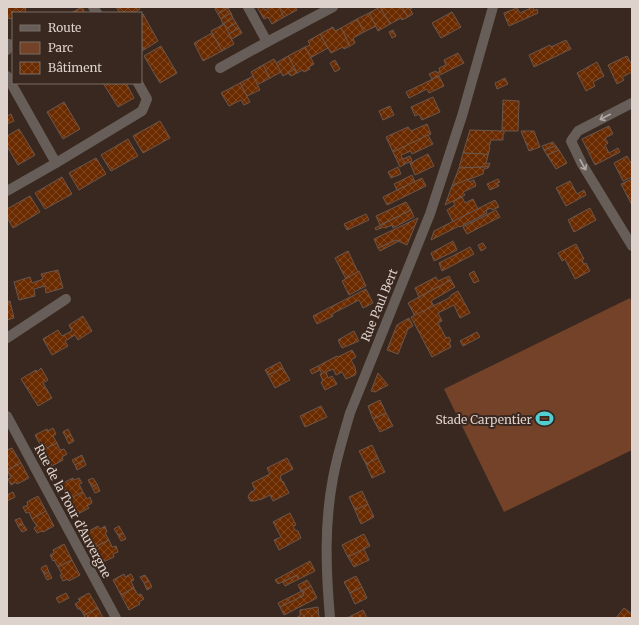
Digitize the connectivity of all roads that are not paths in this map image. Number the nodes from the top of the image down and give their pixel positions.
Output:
1 (248, 7) edge
2 (333, 7) edge
3 (493, 7) edge
4 (267, 42) junction
5 (7, 44) edge
6 (7, 50) edge
7 (220, 68) dead end
8 (7, 76) edge
9 (139, 84) edge
10 (632, 103) edge
11 (56, 163) junction
12 (7, 191) edge
13 (632, 246) edge
14 (66, 299) dead end
15 (7, 338) edge
16 (7, 416) edge
17 (116, 618) edge
18 (330, 618) edge

1 - 4 street
2 - 4 street
3 - 18 street, Rue Paul Bert
4 - 7 street
5 - 6 street
8 - 11 street
9 - 11 street
10 -> 13 street
11 - 12 street
14 - 15 street
16 - 17 street, Rue de la Tour d'Auvergne

